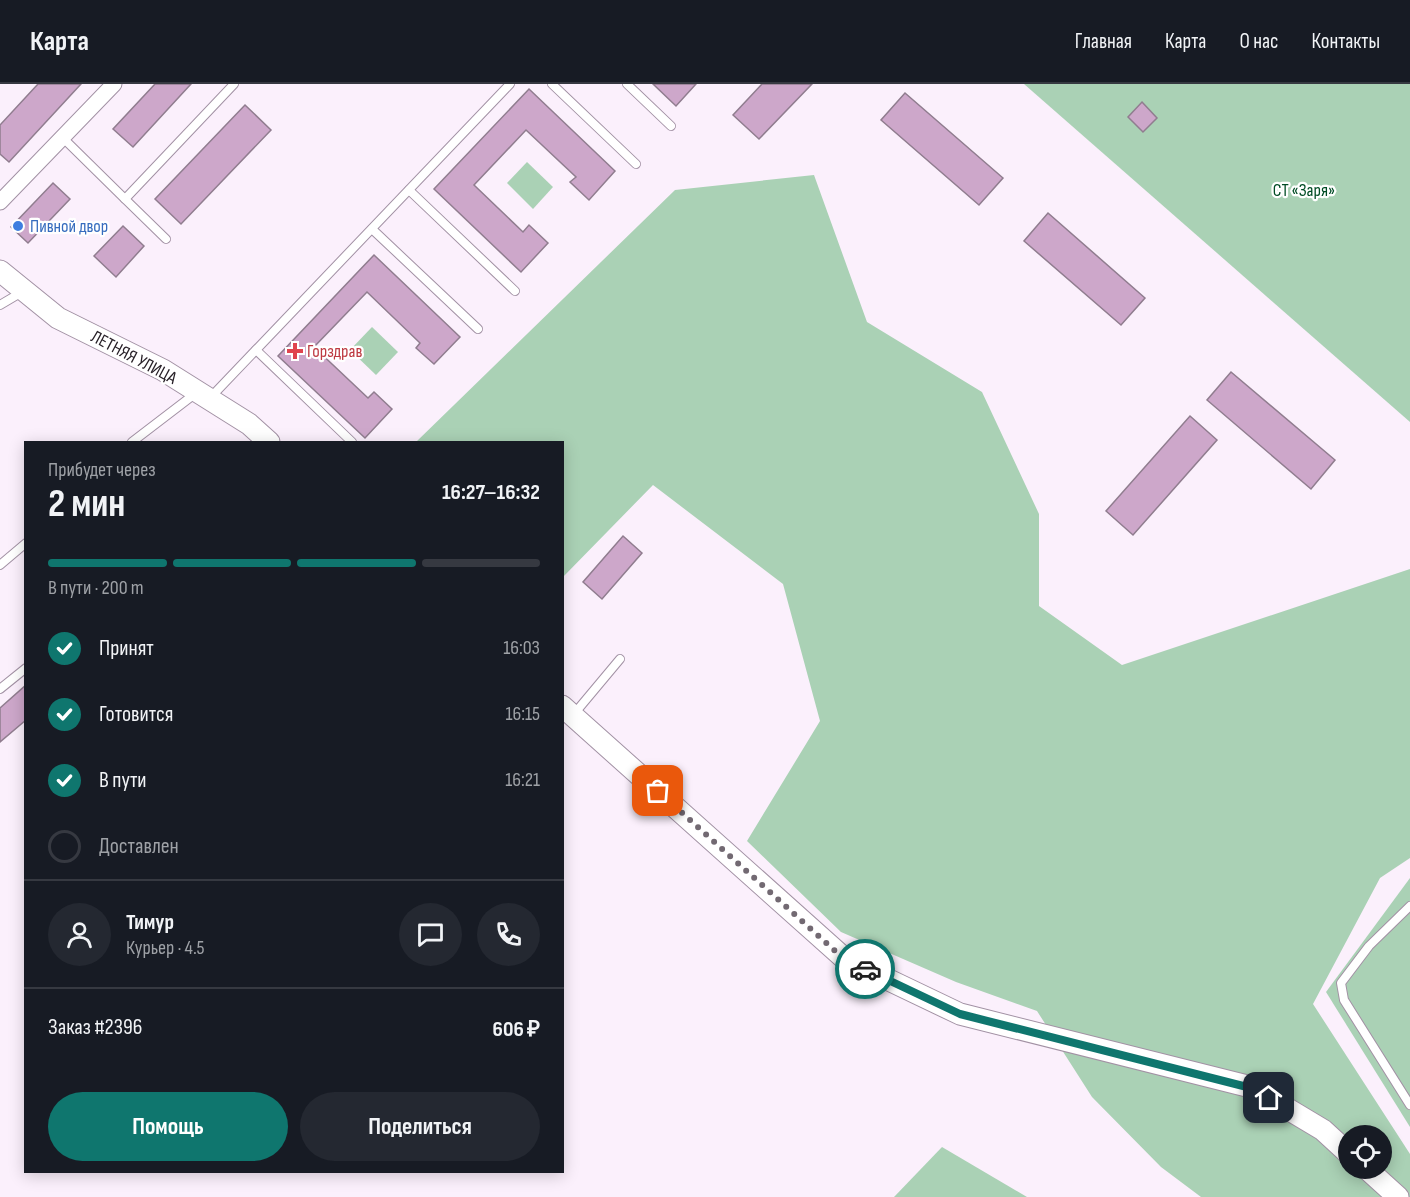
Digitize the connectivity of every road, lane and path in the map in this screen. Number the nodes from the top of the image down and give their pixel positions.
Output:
1 (114, 84) edge
2 (234, 84) edge
3 (510, 84) edge
4 (552, 84) edge
5 (627, 84) edge
6 (671, 126) dead end
7 (62, 137) junction
8 (636, 164) dead end
9 (409, 190) junction
10 (125, 199) junction
11 (0, 202) edge
12 (372, 229) junction
13 (166, 239) dead end
14 (0, 271) edge
15 (23, 291) junction
16 (514, 291) dead end
17 (0, 305) edge
18 (478, 329) dead end
19 (256, 350) junction
20 (203, 396) junction
21 (134, 441) edge
22 (268, 441) edge
23 (351, 441) edge
24 (24, 545) edge
25 (0, 565) edge
26 (620, 659) dead end
27 (24, 670) edge
28 (0, 689) edge
29 (568, 710) edge
30 (1410, 906) edge
31 (1410, 1105) edge
32 (1338, 1144) edge
33 (1378, 1179) edge
34 (1398, 1197) edge

1 - 7 street
2 - 10 lane
3 - 9 lane
4 - 8 lane
5 - 6 lane
7 - 10 lane
7 - 11 street
9 - 12 lane
9 - 16 lane
10 - 13 lane
12 - 18 lane
12 - 19 lane
14 - 15 street, ЛЕТНЯЯ УЛИЦА
15 - 17 lane
15 - 20 street, ЛЕТНЯЯ УЛИЦА
19 - 20 lane
19 - 23 lane
20 - 21 lane
20 - 22 street, ЛЕТНЯЯ УЛИЦА
24 - 25 lane
26 - 29 lane
27 - 28 lane
29 - 32 street
30 - 31 lane
33 - 34 street

